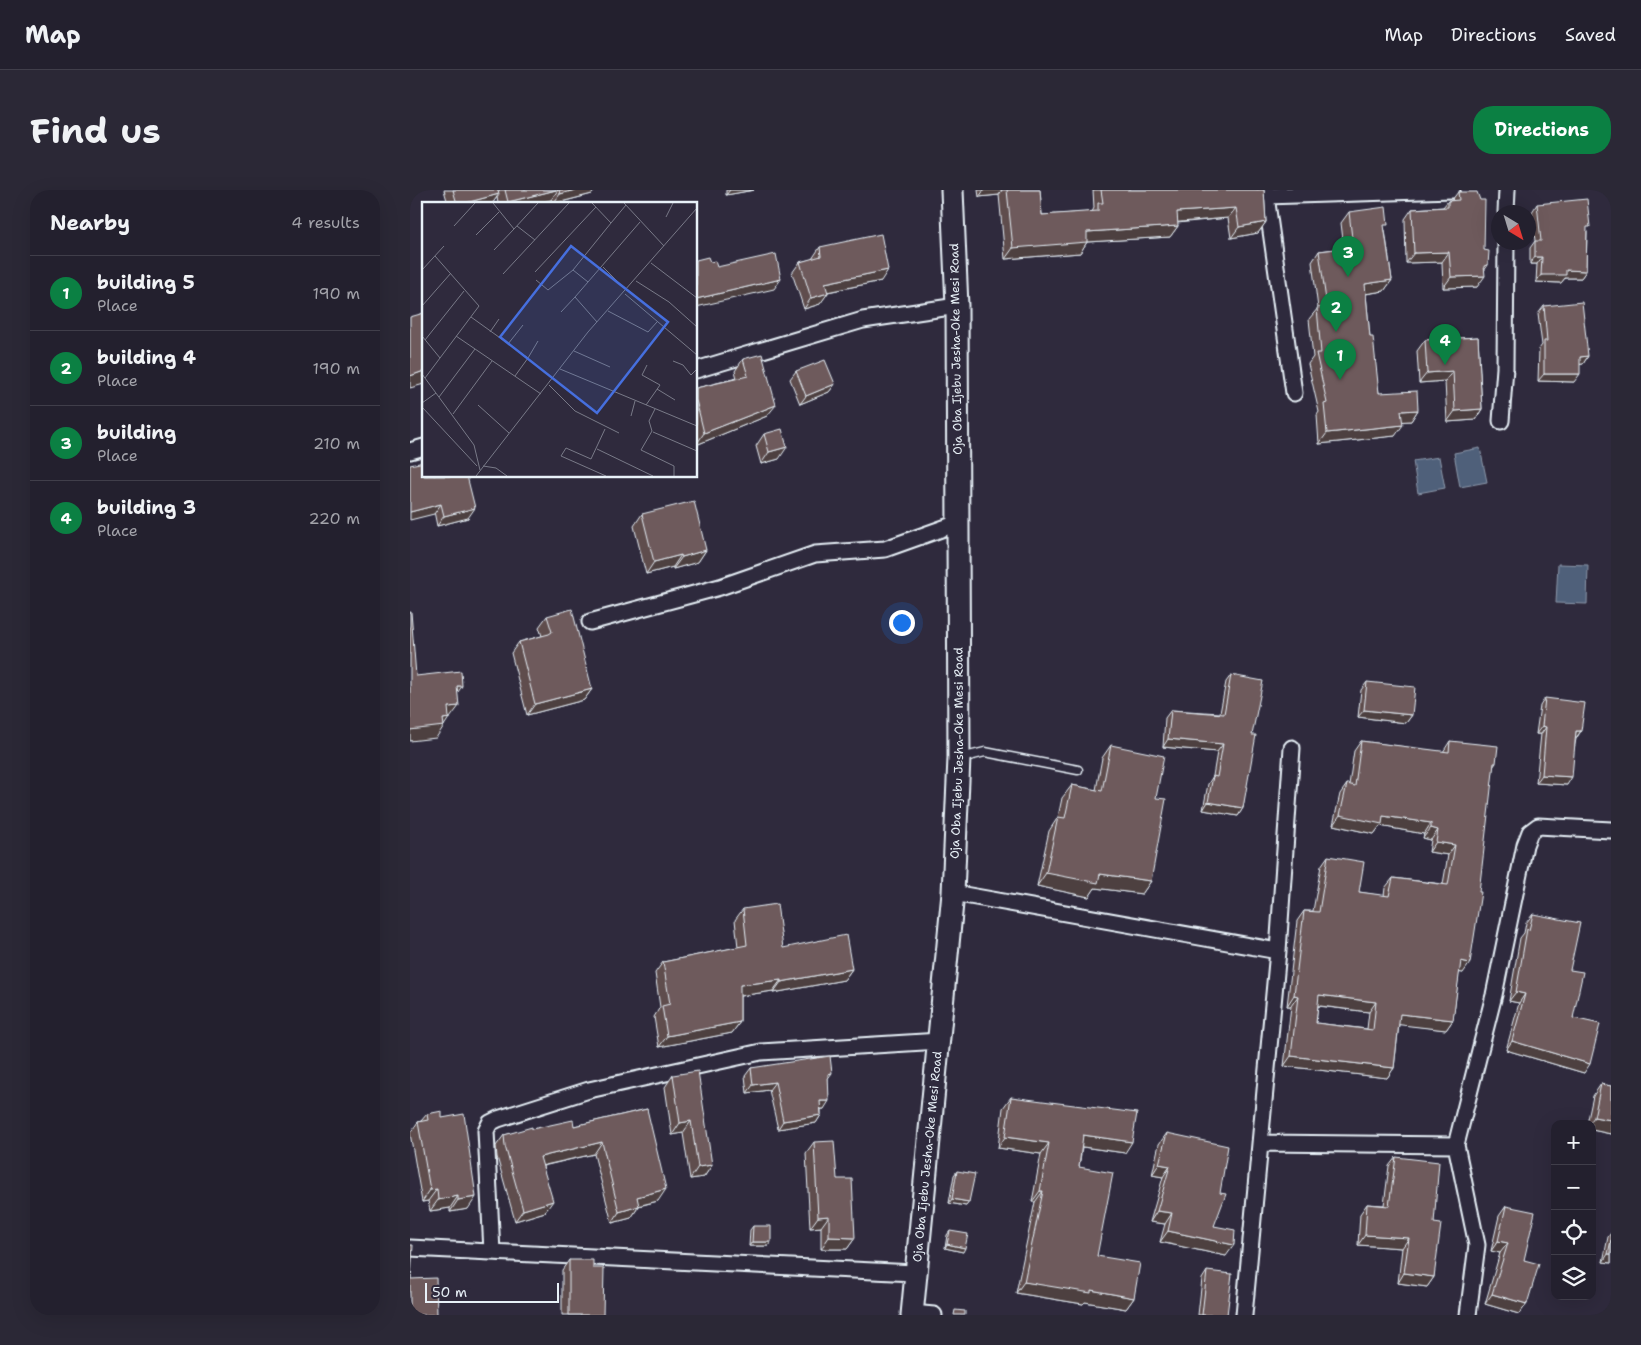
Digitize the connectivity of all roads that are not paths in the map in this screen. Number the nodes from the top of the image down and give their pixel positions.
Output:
1 (952, 190) edge
2 (1452, 190) edge
3 (1507, 190) edge
4 (1266, 193) edge
5 (1506, 205) edge
6 (1506, 250) edge
7 (957, 306) junction
8 (698, 369) edge
9 (1294, 393) dead end
10 (1501, 421) dead end
11 (958, 523) junction
12 (590, 622) dead end
13 (1292, 748) dead end
14 (959, 758) junction
15 (1078, 770) dead end
16 (1611, 830) edge
17 (953, 893) junction
18 (1278, 952) junction
19 (940, 1041) junction
20 (1261, 1142) junction
21 (1456, 1146) junction
22 (410, 1248) edge
23 (492, 1252) junction
24 (914, 1273) junction
25 (912, 1314) edge
26 (934, 1315) edge
27 (1244, 1315) edge
28 (1468, 1315) edge

1 - 7 main road, Oja Oba Ijebu Jesha-Oke Mesi Road
2 - 4 street
3 - 5 street
4 - 9 street
6 - 10 street
7 - 8 street
7 - 11 main road, Oja Oba Ijebu Jesha-Oke Mesi Road
11 - 12 street
11 - 14 main road, Oja Oba Ijebu Jesha-Oke Mesi Road
13 - 18 street
14 - 15 lane
14 - 17 main road, Oja Oba Ijebu Jesha-Oke Mesi Road
16 - 21 street
17 - 18 street
17 - 19 main road, Oja Oba Ijebu Jesha-Oke Mesi Road
18 - 20 street
19 - 23 street
19 - 24 main road, Oja Oba Ijebu Jesha-Oke Mesi Road
20 - 21 street
20 - 27 street
21 - 28 street
22 - 23 street
23 - 24 street
24 - 25 main road, Oja Oba Ijebu Jesha-Oke Mesi Road
25 - 26 street

